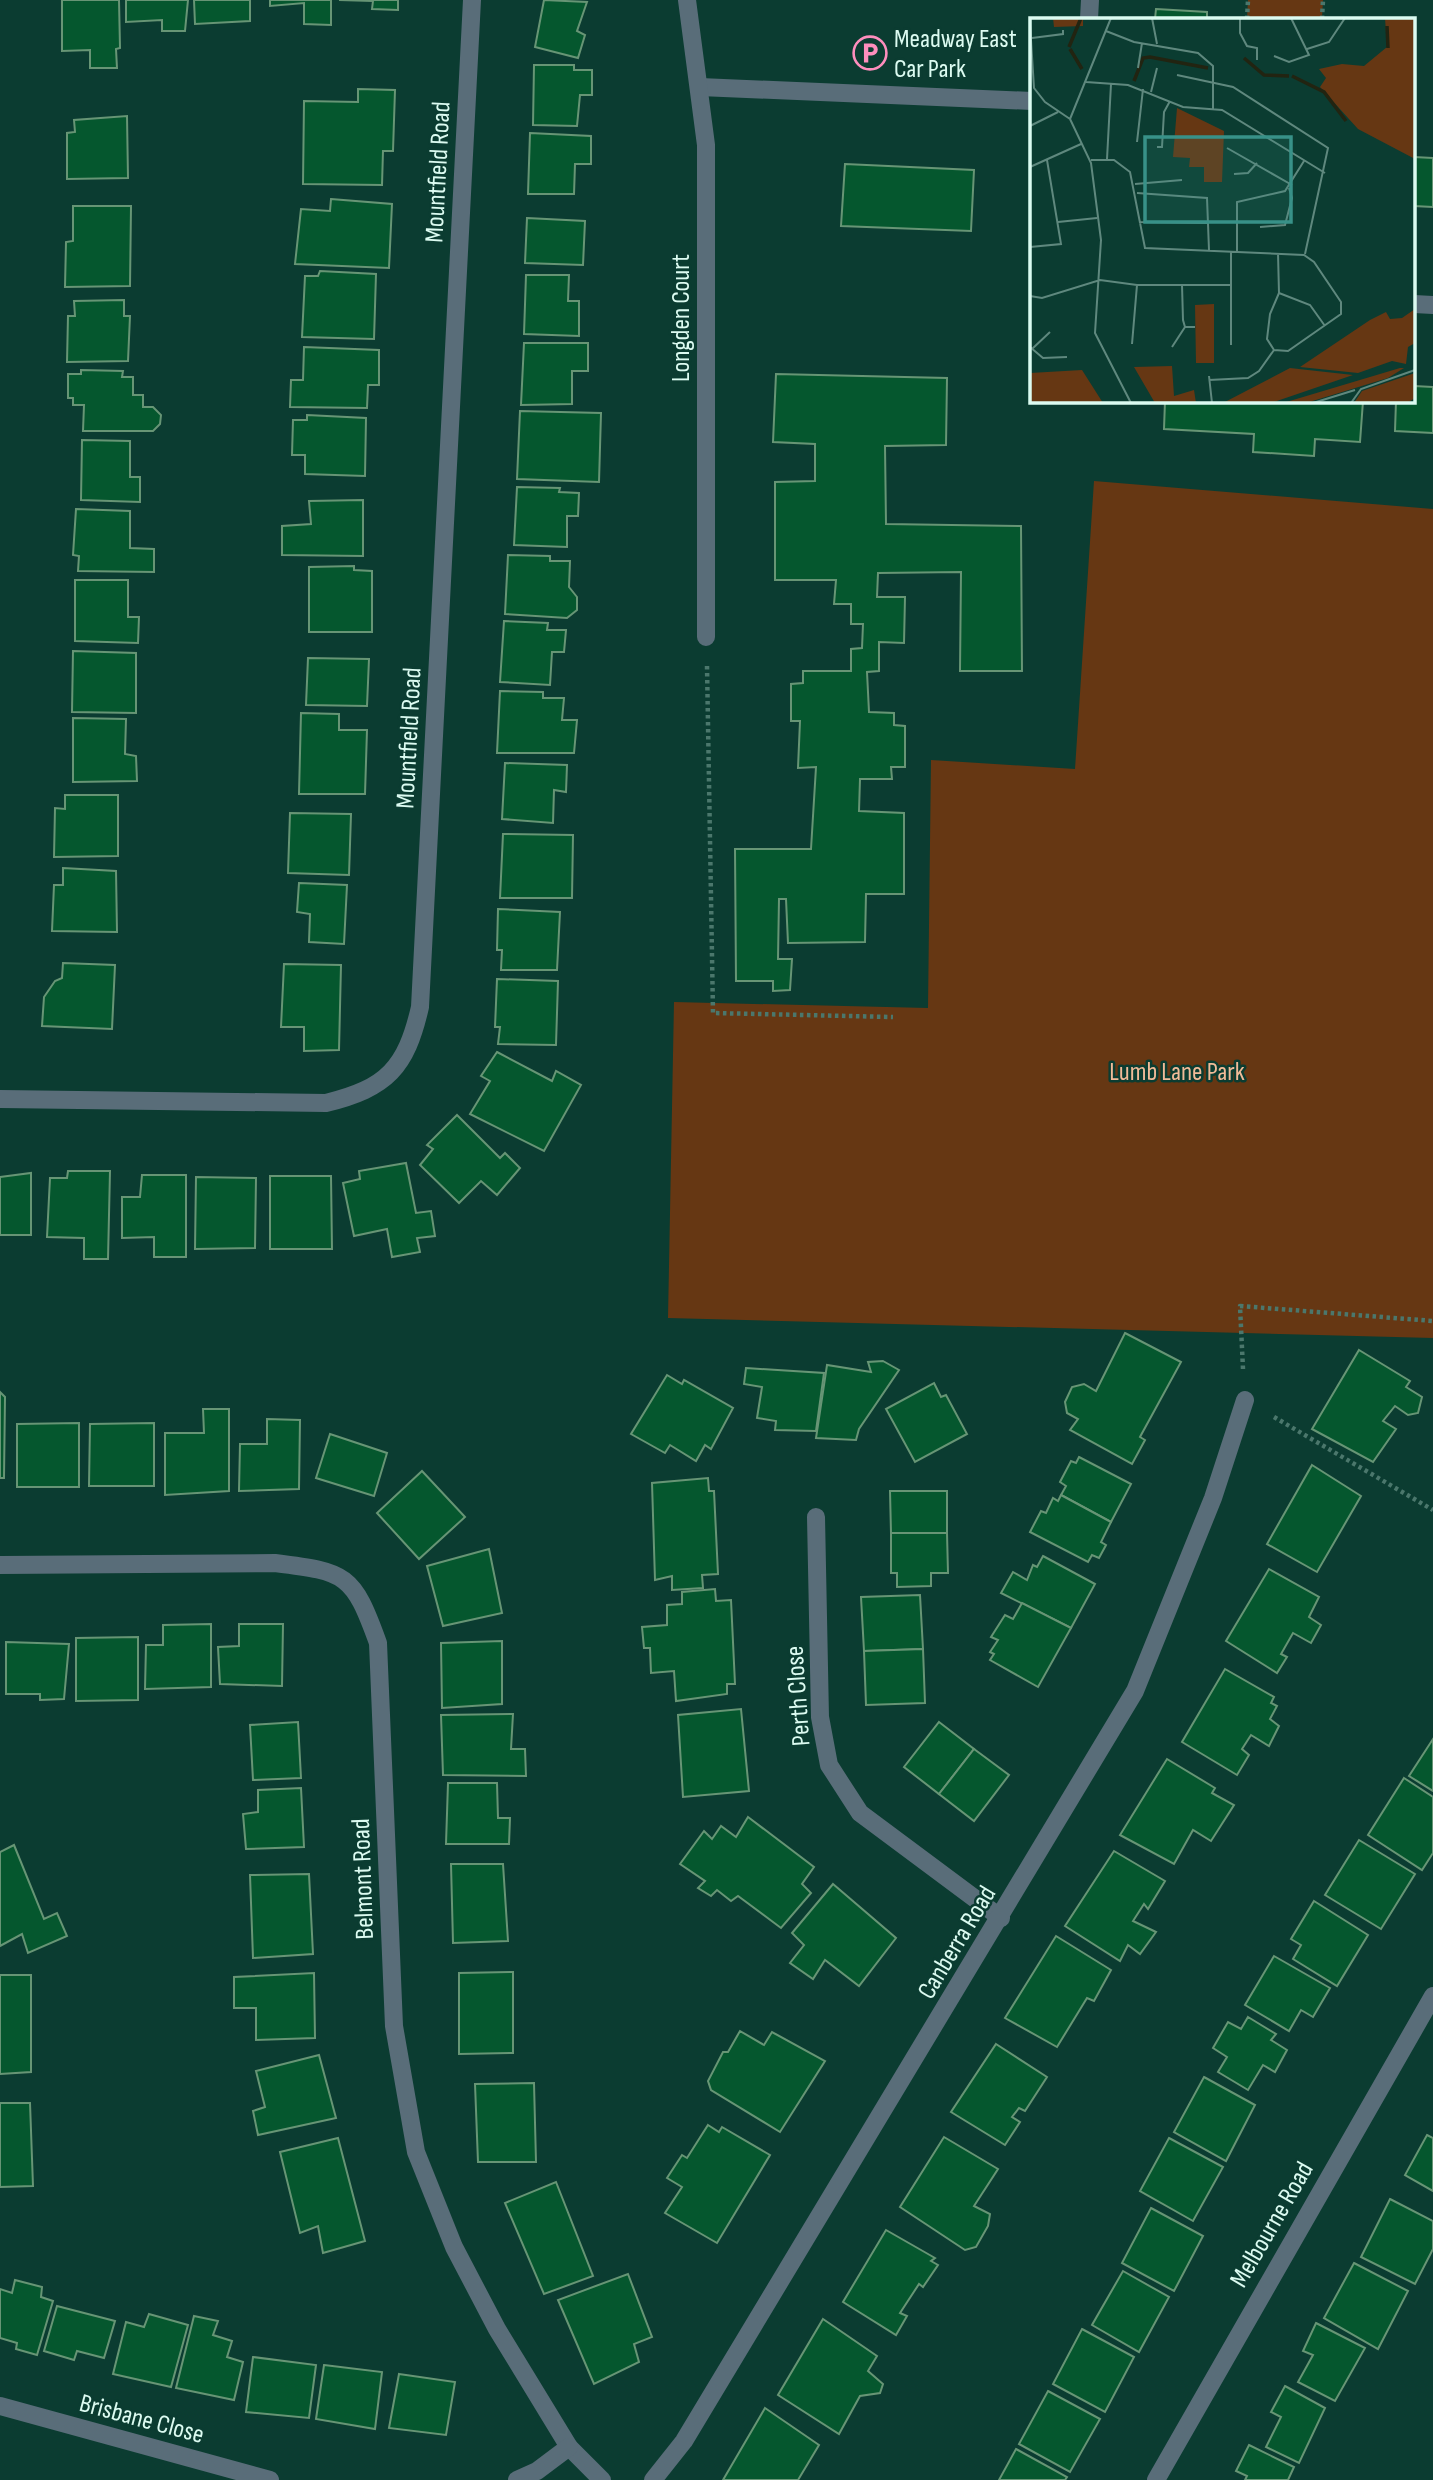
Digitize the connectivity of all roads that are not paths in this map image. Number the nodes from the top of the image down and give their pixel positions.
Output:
1 (472, 0) edge
2 (687, 0) edge
3 (1090, 0) edge
4 (1089, 18) edge
5 (700, 87) junction
6 (1030, 101) edge
7 (706, 637) road end
8 (0, 1099) edge
9 (1244, 1400) road end
10 (816, 1517) dead end
11 (0, 1565) edge
12 (1001, 1918) junction
13 (1433, 1996) edge
14 (0, 2406) edge
15 (569, 2446) junction
16 (270, 2480) edge
17 (517, 2480) edge
18 (602, 2480) edge
19 (653, 2480) edge
20 (1156, 2480) edge

1 - 8 street, Mountfield Road
2 - 5 street, Longden Court
3 - 4 street
5 - 6 street
5 - 7 street, Longden Court
9 - 12 street, Canberra Road
10 - 12 street, Perth Close
11 - 15 street, Belmont Road
12 - 19 street, Canberra Road
13 - 20 street, Melbourne Road
14 - 16 street, Brisbane Close
15 - 17 street
15 - 18 street, Belmont Road

